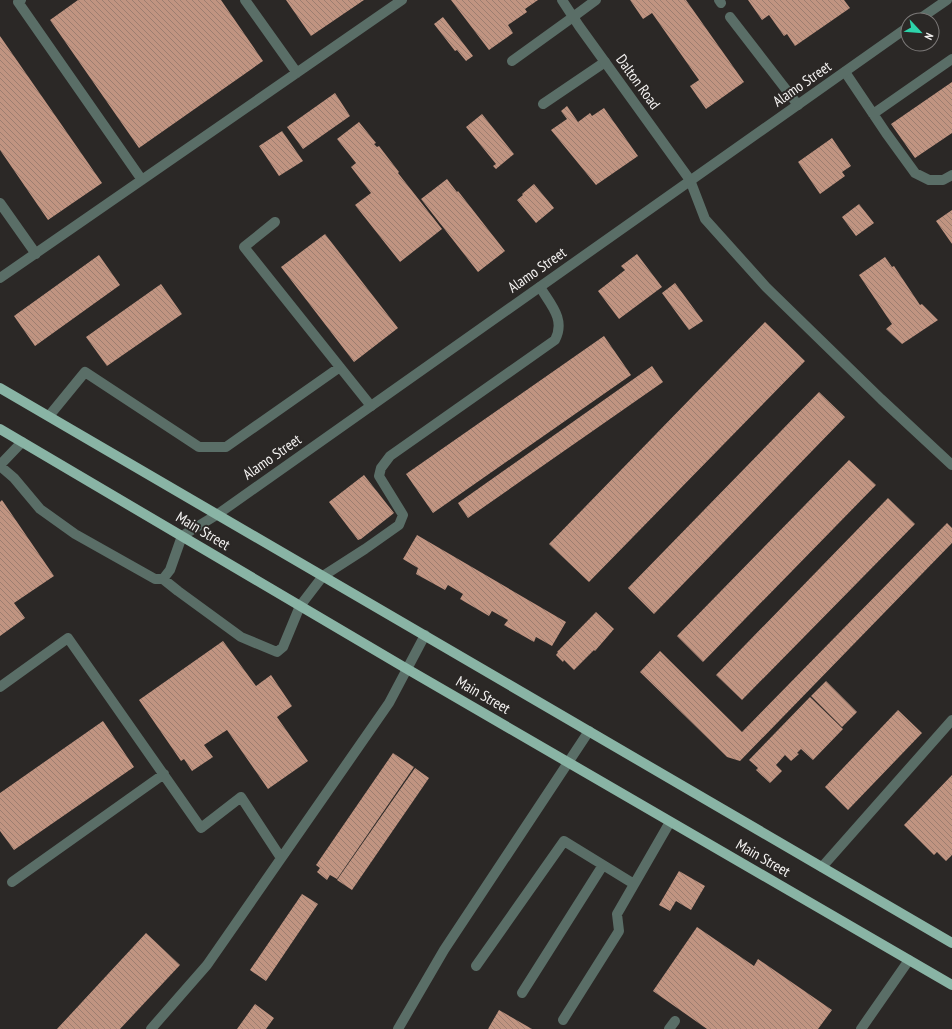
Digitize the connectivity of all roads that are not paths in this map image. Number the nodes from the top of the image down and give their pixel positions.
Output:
1 (245, 0) edge
2 (402, 0) edge
3 (562, 0) edge
4 (596, 0) edge
5 (947, 0) edge
6 (19, 1) edge
7 (930, 12) edge
8 (573, 16) junction
9 (730, 17) dead end
10 (900, 33) edge
11 (952, 59) edge
12 (512, 61) dead end
13 (605, 62) junction
14 (844, 72) junction
15 (297, 73) junction
16 (543, 104) dead end
17 (798, 105) junction
18 (873, 114) junction
19 (952, 175) edge
20 (142, 180) junction
21 (690, 180) junction
22 (0, 203) edge
23 (275, 222) dead end
24 (36, 254) junction
25 (0, 278) edge
26 (540, 286) junction
27 (340, 367) junction
28 (0, 388) edge
29 (371, 406) junction
30 (49, 416) junction
31 (0, 429) edge
32 (22, 442) junction
33 (952, 464) edge
34 (0, 465) edge
35 (218, 514) junction
36 (182, 536) junction
37 (323, 576) junction
38 (163, 579) junction
39 (300, 606) junction
40 (425, 635) junction
41 (407, 669) junction
42 (0, 687) edge
43 (952, 720) edge
44 (589, 731) junction
45 (568, 762) junction
46 (164, 774) junction
47 (670, 822) junction
48 (281, 858) junction
49 (603, 865) junction
50 (822, 867) junction
51 (12, 882) dead end
52 (634, 884) junction
53 (952, 942) edge
54 (909, 960) junction
55 (476, 966) dead end
56 (952, 985) edge
57 (522, 993) dead end
58 (563, 1020) dead end
59 (151, 1029) edge
60 (398, 1029) edge
61 (861, 1029) edge

1 - 15 street
2 - 15 street
3 - 8 street, Dalton Road
4 - 8 street
5 - 7 street
6 - 20 street
8 - 12 street
8 - 13 street, Dalton Road
9 - 17 street
10 - 14 street, Alamo Street
11 - 18 street
13 - 16 street
13 - 21 street, Dalton Road
14 - 17 street, Alamo Street
14 - 18 street
15 - 20 street
17 - 21 street, Alamo Street
18 - 19 street
20 - 24 street
21 - 26 street, Alamo Street
21 - 33 street, Dalton Road
22 - 24 street
23 - 27 street
24 - 25 street
26 - 29 street, Alamo Street
26 - 37 street
27 - 29 street
27 - 30 street
28 - 30 main road, Main Street
29 - 35 street, Alamo Street
30 - 35 main road, Main Street
31 - 32 main road, Main Street
32 - 34 street
32 - 36 main road, Main Street
34 - 38 street
35 - 36 street, Alamo Street
35 - 37 main road, Main Street
36 - 38 street
36 - 39 main road, Main Street
37 - 39 street
37 - 40 main road, Main Street
38 - 39 street
39 - 41 main road, Main Street
40 - 41 street
40 - 44 main road, Main Street
41 - 45 main road, Main Street
41 - 48 street
42 - 46 street
43 - 50 street
44 - 45 street
44 - 50 main road, Main Street
45 - 47 main road, Main Street
45 - 60 street
46 - 48 street
46 - 51 street
47 - 52 street
47 - 54 main road, Main Street
48 - 59 street
49 - 52 street
49 - 55 street
49 - 57 street
50 - 53 main road, Main Street
52 - 58 street
54 - 56 main road, Main Street
54 - 61 street

